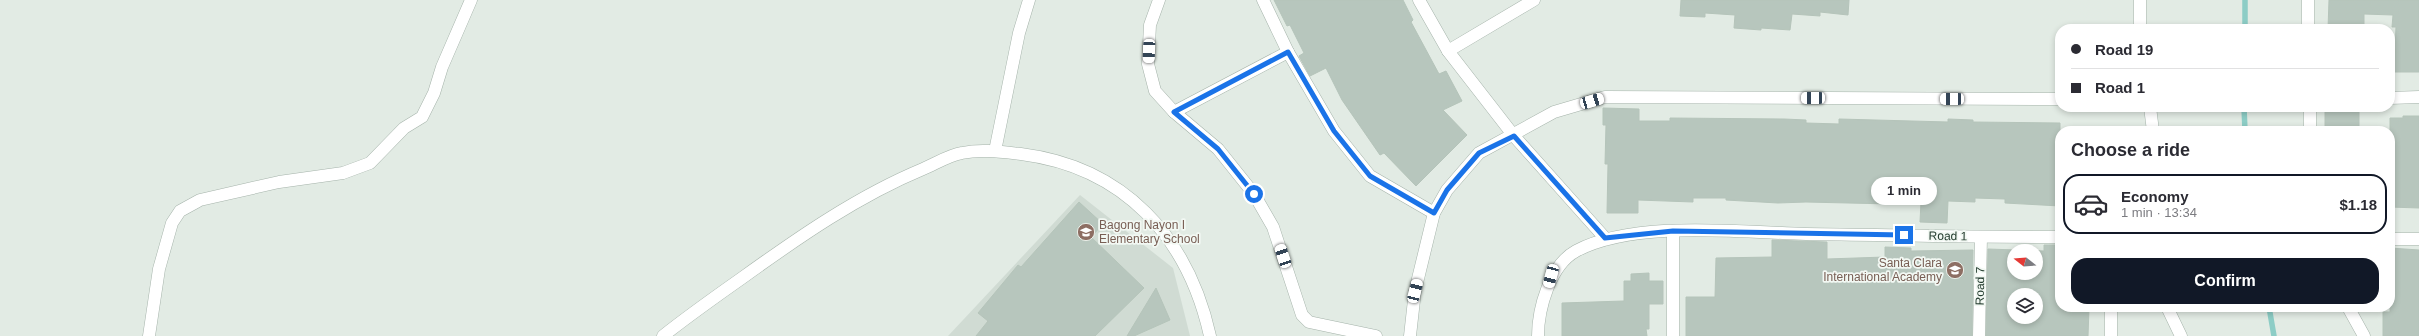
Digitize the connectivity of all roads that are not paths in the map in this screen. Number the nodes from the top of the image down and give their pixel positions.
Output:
1 (471, 0) edge
2 (1029, 0) edge
3 (1159, 0) edge
4 (1263, 0) edge
5 (1419, 0) edge
6 (1534, 0) edge
7 (2140, 0) edge
8 (2308, 0) edge
9 (2140, 24) edge
10 (2308, 24) edge
11 (1288, 52) junction
12 (1448, 52) junction
13 (2395, 98) edge
14 (2419, 98) edge
15 (2055, 99) edge
16 (1174, 112) junction
17 (2151, 112) edge
18 (2310, 112) edge
19 (2152, 126) edge
20 (2310, 126) edge
21 (1514, 136) junction
22 (995, 151) junction
23 (1434, 213) junction
24 (1673, 231) junction
25 (1981, 237) junction
26 (2055, 237) edge
27 (1605, 238) junction
28 (2395, 239) edge
29 (2419, 239) edge
30 (2111, 312) edge
31 (2169, 312) edge
32 (2351, 312) edge
33 (149, 336) edge
34 (663, 336) edge
35 (1210, 336) edge
36 (1376, 336) edge
37 (1410, 336) edge
38 (1538, 336) edge
39 (1673, 336) edge
40 (1979, 336) edge
41 (2111, 336) edge
42 (2181, 336) edge
43 (2364, 336) edge

1 - 33 street
2 - 22 street
3 - 16 street
4 - 11 street
5 - 12 street
6 - 12 street
7 - 9 street
8 - 10 street
11 - 16 street
11 - 23 street
12 - 21 street
13 - 14 street
15 - 21 street
16 - 36 street
17 - 19 street
18 - 20 street
21 - 23 street
21 - 27 street
22 - 34 street
22 - 35 street
23 - 37 street
24 - 25 street, Road 1
24 - 27 street, Road 1
24 - 39 street
25 - 26 street, Road 1
25 - 40 street, Road 7
27 - 38 street, Road 1
28 - 29 street
30 - 41 street
31 - 42 street
32 - 43 street

